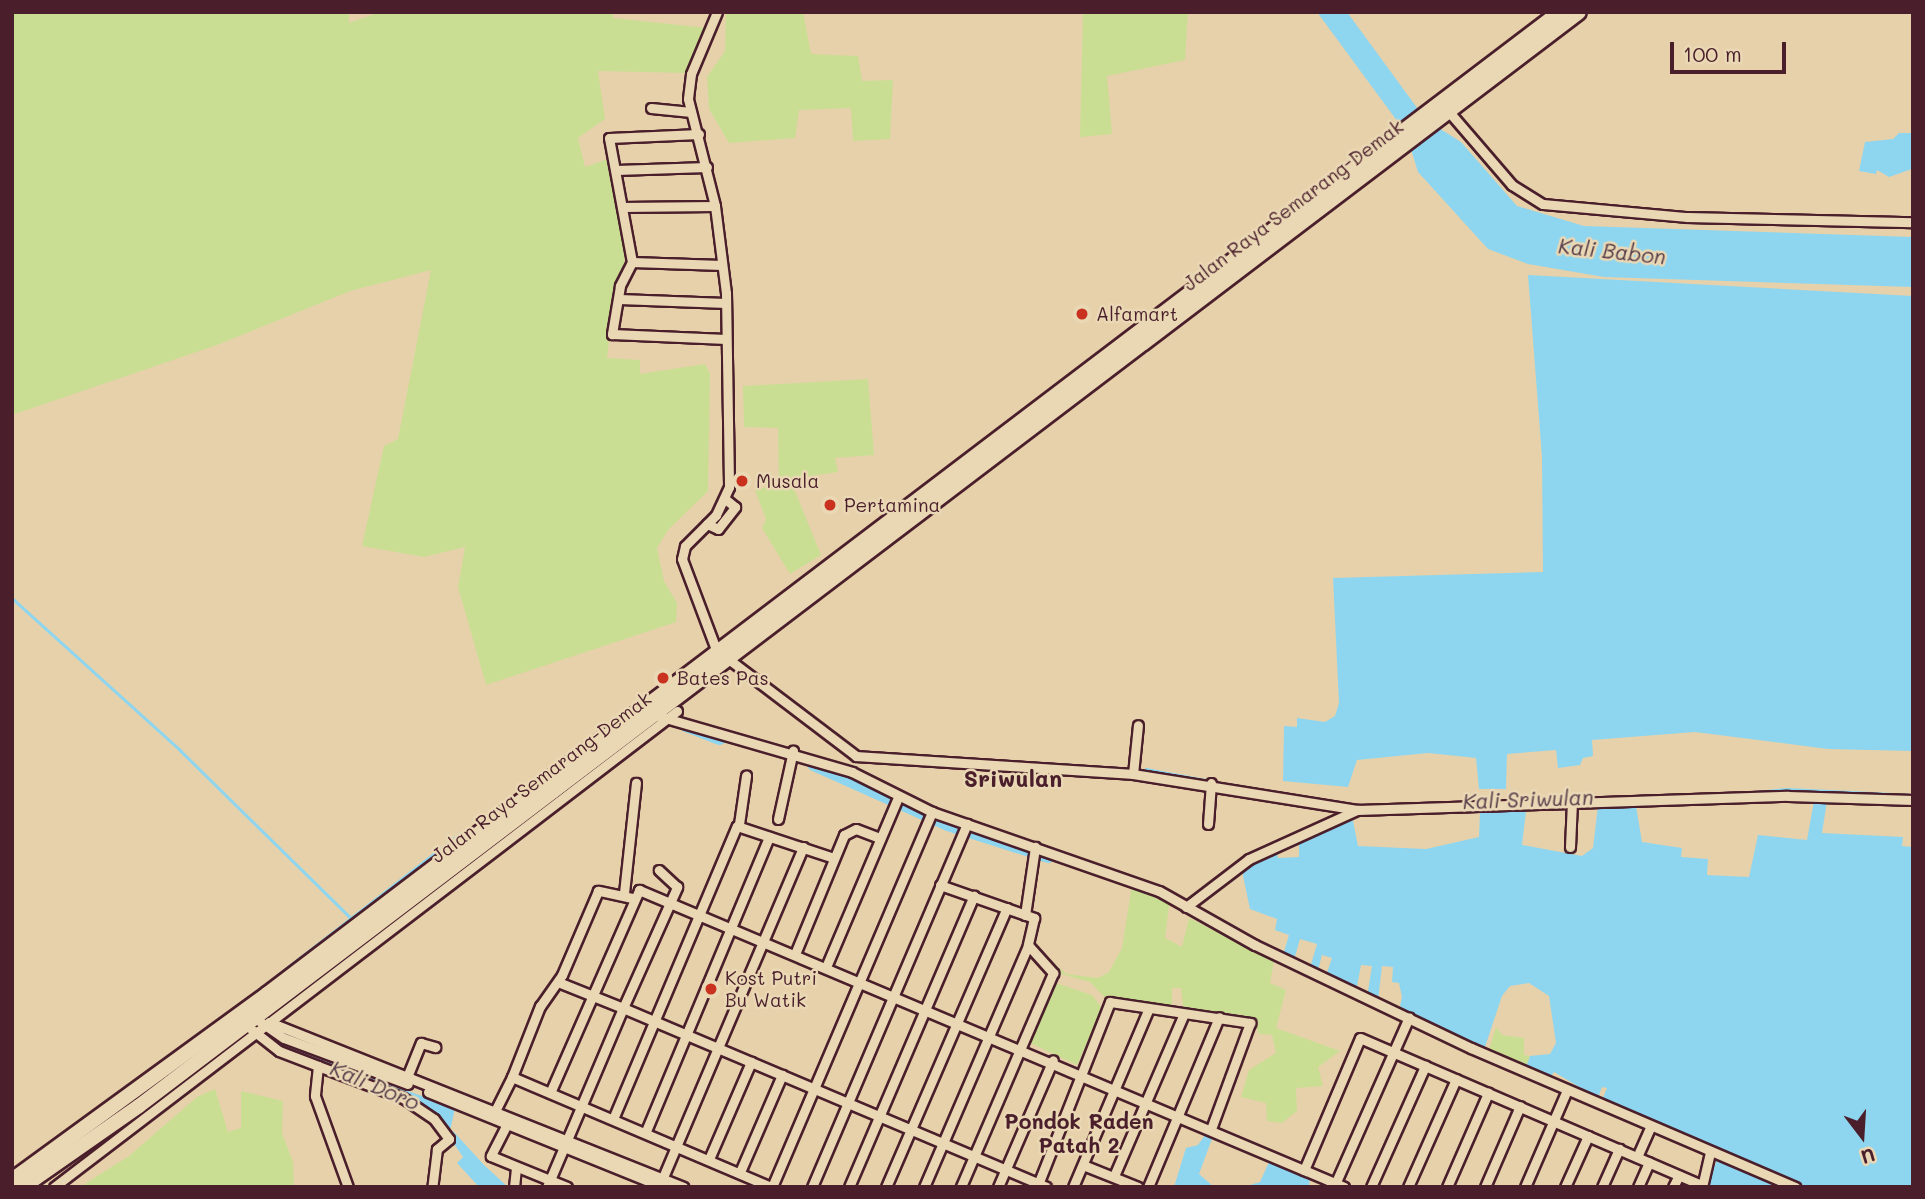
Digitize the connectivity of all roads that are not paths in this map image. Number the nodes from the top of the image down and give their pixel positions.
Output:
1 (717, 12) edge
2 (1560, 12) edge
3 (1579, 12) edge
4 (650, 108) dead end
5 (691, 112) junction
6 (1441, 114) junction
7 (699, 134) junction
8 (707, 167) junction
9 (616, 170) junction
10 (715, 206) junction
11 (622, 207) junction
12 (1913, 222) edge
13 (632, 262) junction
14 (722, 265) junction
15 (619, 299) junction
16 (726, 303) junction
17 (726, 339) junction
18 (722, 655) junction
19 (674, 707) junction
20 (660, 718) junction
21 (689, 725) junction
22 (1138, 725) dead end
23 (615, 736) junction
24 (791, 756) junction
25 (856, 756) junction
26 (852, 772) junction
27 (1133, 774) junction
28 (746, 776) dead end
29 (636, 783) dead end
30 (1211, 783) junction
31 (1913, 800) edge
32 (896, 801) junction
33 (1572, 802) junction
34 (1357, 810) junction
35 (931, 815) junction
36 (778, 819) dead end
37 (739, 824) junction
38 (1208, 824) dead end
39 (965, 827) junction
40 (769, 837) junction
41 (880, 838) junction
42 (803, 846) junction
43 (1570, 847) dead end
44 (1034, 851) junction
45 (834, 858) junction
46 (659, 870) dead end
47 (940, 885) junction
48 (626, 893) junction
49 (974, 896) junction
50 (671, 902) junction
51 (1186, 907) junction
52 (1007, 908) junction
53 (700, 914) junction
54 (1026, 915) junction
55 (732, 927) junction
56 (764, 940) junction
57 (1028, 945) junction
58 (795, 954) junction
59 (826, 967) junction
60 (558, 982) junction
61 (861, 982) junction
62 (894, 995) junction
63 (591, 997) junction
64 (623, 1008) junction
65 (925, 1009) junction
66 (1148, 1010) junction
67 (254, 1015) junction
68 (1183, 1016) junction
69 (1219, 1017) junction
70 (1409, 1017) junction
71 (958, 1022) junction
72 (653, 1023) junction
73 (269, 1026) junction
74 (257, 1035) junction
75 (989, 1036) junction
76 (685, 1037) junction
77 (435, 1047) dead end
78 (1021, 1048) junction
79 (718, 1050) junction
80 (1394, 1052) junction
81 (1053, 1060) junction
82 (751, 1062) junction
83 (318, 1066) junction
84 (1425, 1066) junction
85 (338, 1067) junction
86 (1085, 1074) junction
87 (782, 1075) junction
88 (512, 1077) junction
89 (1456, 1079) junction
90 (1115, 1086) junction
91 (405, 1089) junction
92 (815, 1089) junction
93 (1567, 1090) junction
94 (550, 1093) junction
95 (1488, 1093) junction
96 (1147, 1101) junction
97 (848, 1104) junction
98 (581, 1105) junction
99 (1520, 1106) junction
100 (494, 1113) junction
101 (1180, 1114) junction
102 (879, 1117) junction
103 (613, 1119) junction
104 (1554, 1121) junction
105 (507, 1124) junction
106 (1651, 1126) junction
107 (1211, 1129) junction
108 (646, 1131) junction
109 (911, 1131) junction
110 (1588, 1136) junction
111 (565, 1143) junction
112 (942, 1144) junction
113 (677, 1145) junction
114 (1619, 1149) junction
115 (1710, 1152) junction
116 (973, 1157) junction
117 (1637, 1157) junction
118 (709, 1159) junction
119 (1649, 1162) junction
120 (1083, 1165) junction
121 (516, 1167) junction
122 (1005, 1169) junction
123 (1304, 1170) junction
124 (740, 1172) junction
125 (1679, 1175) junction
126 (1114, 1176) junction
127 (12, 1180) edge
128 (548, 1183) edge
129 (661, 1184) edge
130 (29, 1185) edge
131 (1341, 1185) edge
132 (1040, 1186) edge
133 (1702, 1186) edge
134 (54, 1187) edge
135 (348, 1187) edge
136 (432, 1187) edge
137 (514, 1187) edge
138 (567, 1187) edge
139 (683, 1187) edge
140 (772, 1187) edge
141 (812, 1187) edge
142 (849, 1187) edge
143 (886, 1187) edge
144 (924, 1187) edge
145 (961, 1187) edge
146 (998, 1187) edge
147 (1073, 1187) edge
148 (1138, 1187) edge
149 (1148, 1187) edge
150 (1371, 1187) edge
151 (1408, 1187) edge
152 (1447, 1187) edge
153 (1485, 1187) edge
154 (1525, 1187) edge
155 (1565, 1187) edge
156 (1602, 1187) edge
157 (1638, 1187) edge
158 (1673, 1187) edge
159 (1795, 1187) edge

1 - 5 street
2 - 6 highway, Jalan Raya Semarang-Demak
3 - 6 highway, Jalan Raya Semarang-Demak
4 - 5 street
5 - 7 street
6 - 12 street
6 - 18 highway, Jalan Raya Semarang-Demak
7 - 8 street
7 - 9 street
8 - 9 street
8 - 10 street
9 - 11 street
10 - 11 street
10 - 14 street
11 - 13 street
13 - 14 street
13 - 15 street
14 - 16 street
15 - 16 street
15 - 17 street
16 - 17 street
17 - 18 street
18 - 19 highway, Jalan Raya Semarang-Demak
18 - 23 highway, Jalan Raya Semarang-Demak
18 - 25 street
19 - 20 highway, Jalan Raya Semarang-Demak
19 - 21 street
20 - 21 street
20 - 23 highway, Jalan Raya Semarang-Demak
20 - 73 street
21 - 24 street
22 - 27 street
23 - 67 highway, Jalan Raya Semarang-Demak
24 - 26 street
24 - 36 street
25 - 26 street
25 - 27 street
26 - 32 street
27 - 30 street
28 - 37 street
29 - 48 street
30 - 34 street
30 - 38 street
31 - 33 street
32 - 35 street
32 - 41 street
33 - 34 street
33 - 43 street
34 - 51 street
35 - 39 street
35 - 61 street
37 - 40 street
37 - 53 street
39 - 44 street
39 - 47 street
40 - 42 street
40 - 55 street
41 - 45 street
41 - 59 street
42 - 45 street
42 - 56 street
44 - 51 street
44 - 54 street
45 - 58 street
46 - 50 street
47 - 49 street
47 - 62 street
48 - 50 street
48 - 60 street
48 - 63 street
49 - 52 street
49 - 65 street
50 - 53 street
50 - 64 street
51 - 70 street
52 - 54 street
52 - 71 street
53 - 55 street
53 - 72 street
54 - 57 street
55 - 56 street
55 - 76 street
56 - 58 street
56 - 79 street
57 - 75 street
57 - 78 street
58 - 59 street
59 - 61 street
60 - 63 street
60 - 88 street
61 - 62 street
61 - 92 street
62 - 65 street
62 - 97 street
63 - 64 street
63 - 94 street
64 - 72 street
64 - 98 street
65 - 71 street
65 - 102 street
66 - 68 street
66 - 86 street
66 - 90 street
67 - 73 street
67 - 74 street
67 - 127 highway, Jalan Raya Semarang-Demak
67 - 130 highway, Jalan Raya Semarang-Demak
68 - 69 street
68 - 96 street
69 - 101 street
69 - 107 street
70 - 80 street
70 - 93 street
71 - 75 street
71 - 109 street
72 - 76 street
72 - 103 street
73 - 74 street
73 - 85 street
73 - 91 street
74 - 83 street
74 - 134 street
75 - 78 street
75 - 112 street
76 - 79 street
76 - 108 street
77 - 91 street
78 - 81 street
78 - 116 street
79 - 82 street
79 - 113 street
80 - 84 street
80 - 123 street
80 - 131 street
81 - 86 street
81 - 122 street
82 - 87 street
82 - 118 street
83 - 85 street
83 - 135 street
84 - 89 street
84 - 150 street
85 - 91 street
85 - 91 street
86 - 90 street
86 - 132 street
87 - 92 street
87 - 124 street
88 - 94 street
88 - 100 street
89 - 95 street
89 - 151 street
90 - 96 street
90 - 120 street
91 - 100 street
91 - 136 street
92 - 97 street
92 - 140 street
93 - 104 street
93 - 106 street
94 - 98 street
95 - 99 street
95 - 152 street
96 - 101 street
96 - 126 street
97 - 102 street
97 - 141 street
98 - 103 street
98 - 111 street
99 - 104 street
99 - 153 street
100 - 105 street
100 - 111 street
101 - 107 street
101 - 149 street
102 - 109 street
102 - 142 street
103 - 108 street
104 - 110 street
104 - 154 street
105 - 111 street
105 - 121 street
106 - 115 street
106 - 117 street
107 - 123 street
108 - 113 street
109 - 112 street
109 - 143 street
110 - 114 street
110 - 155 street
111 - 128 street
111 - 129 street
112 - 116 street
112 - 144 street
113 - 118 street
113 - 129 street
114 - 117 street
114 - 156 street
115 - 133 street
115 - 159 street
116 - 122 street
116 - 145 street
117 - 119 street
118 - 124 street
119 - 125 street
119 - 157 street
120 - 126 street
120 - 147 street
121 - 128 street
121 - 137 street
122 - 132 street
122 - 146 street
123 - 131 street
124 - 140 street
125 - 133 street
125 - 158 street
126 - 148 street
128 - 138 street
129 - 139 street

